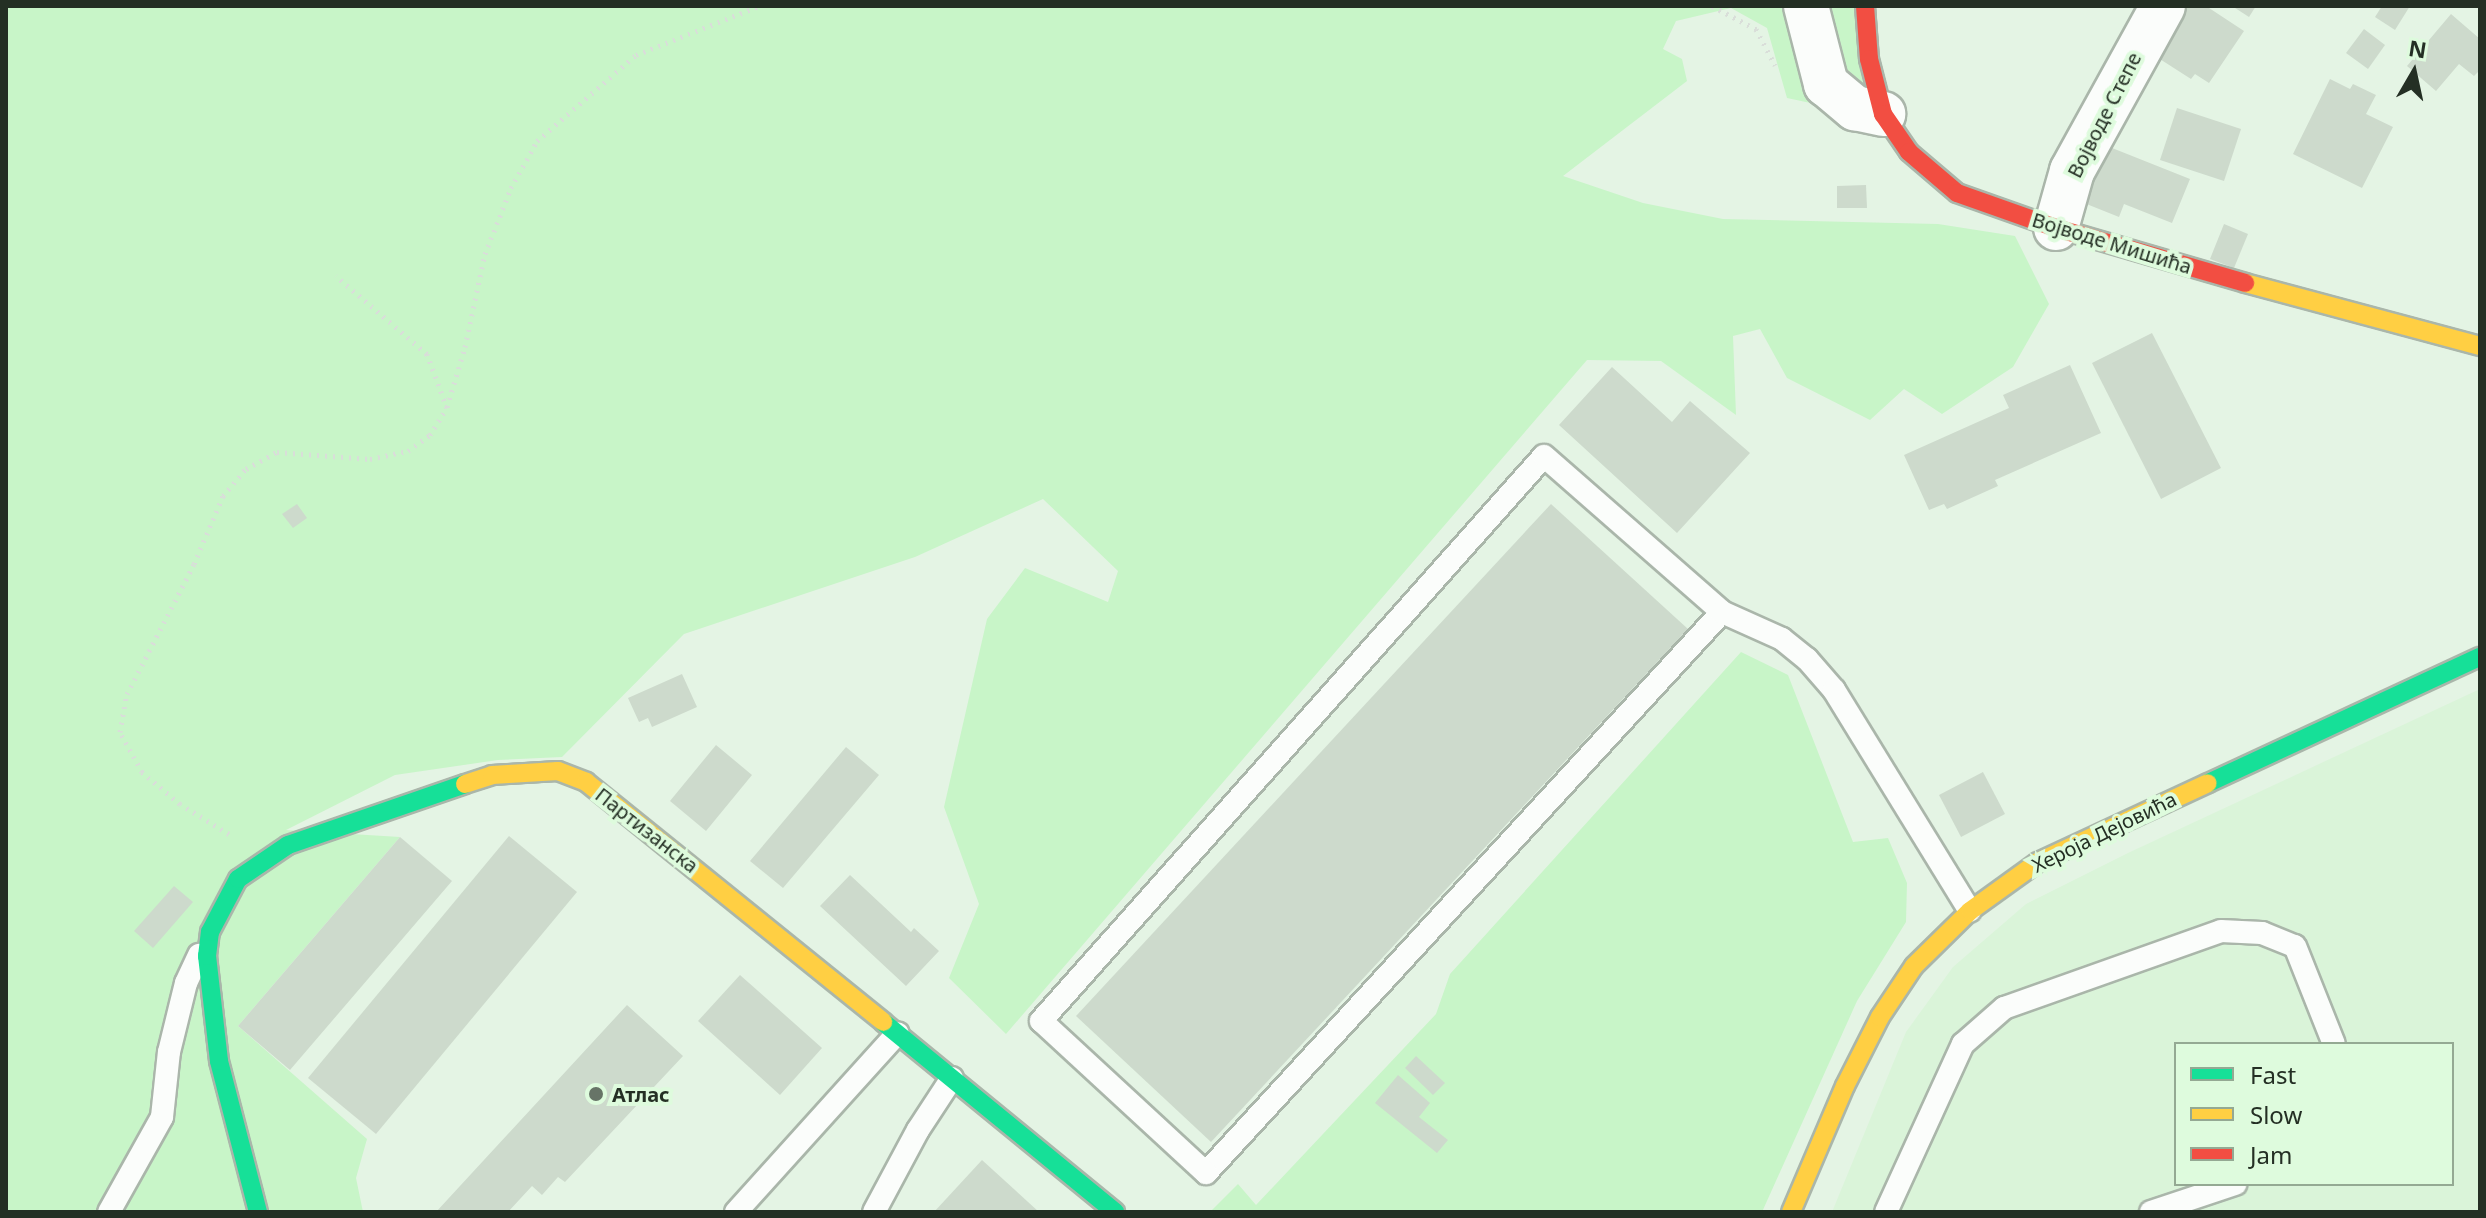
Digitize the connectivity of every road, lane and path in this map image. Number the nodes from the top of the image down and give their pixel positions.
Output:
1 (759, 6) edge
2 (1806, 6) edge
3 (1865, 6) edge
4 (2163, 6) edge
5 (1883, 114) junction
6 (2056, 228) junction
7 (336, 276) dead end
8 (2480, 346) edge
9 (447, 408) junction
10 (1722, 612) junction
11 (2480, 657) edge
12 (288, 845) junction
13 (1970, 911) junction
14 (210, 932) junction
15 (898, 1033) junction
16 (2333, 1042) edge
17 (952, 1078) junction
18 (2229, 1186) edge
19 (109, 1212) edge
20 (258, 1212) edge
21 (736, 1212) edge
22 (874, 1212) edge
23 (1115, 1212) edge
24 (1791, 1212) edge
25 (1886, 1212) edge
26 (2151, 1212) edge

1 - 9 path
2 - 5 street
3 - 5 street, Војводе Мишића
4 - 6 street, Војводе Степе
5 - 6 street, Војводе Мишића
6 - 8 street, Војводе Мишића
7 - 9 path
9 - 12 path
10 - 10 lane
10 - 13 lane
11 - 13 street, Хероја Дејовића
12 - 14 street, Партизанска
12 - 15 street, Партизанска
13 - 24 street, Хероја Дејовића
14 - 19 lane
14 - 20 street, Партизанска
15 - 17 street, Партизанска
15 - 21 lane
16 - 25 lane
17 - 22 lane
17 - 23 street, Партизанска
18 - 26 lane

